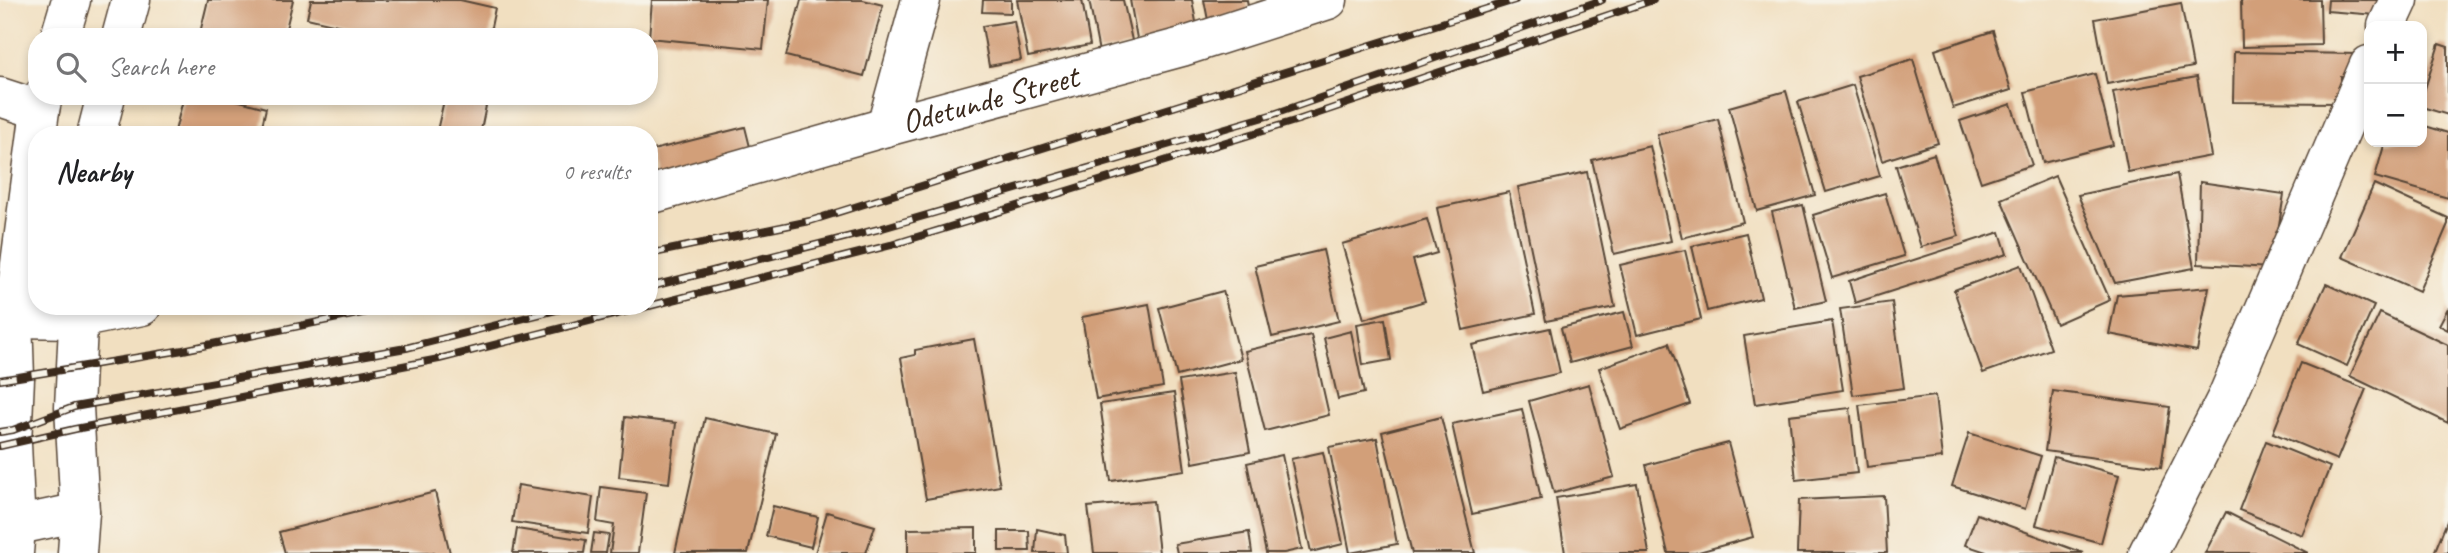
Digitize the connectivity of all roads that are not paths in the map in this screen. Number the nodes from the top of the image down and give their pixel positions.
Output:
1 (71, 0) edge
2 (131, 0) edge
3 (921, 0) edge
4 (1328, 0) edge
5 (2399, 0) edge
6 (2389, 21) edge
7 (63, 28) edge
8 (123, 28) edge
9 (2364, 77) edge
10 (0, 97) edge
11 (28, 101) edge
12 (41, 105) edge
13 (104, 105) edge
14 (37, 126) edge
15 (98, 126) edge
16 (886, 127) junction
17 (28, 186) edge
18 (658, 192) edge
19 (54, 315) edge
20 (78, 315) edge
21 (7, 319) edge
22 (80, 512) junction
23 (10, 536) edge
24 (77, 553) edge
25 (2148, 553) edge

1 - 7 street
2 - 8 street
3 - 16 street
4 - 16 street, Odetunde Street
5 - 6 street
9 - 25 street
10 - 11 street
12 - 14 street
13 - 15 street
16 - 18 street, Odetunde Street
17 - 21 street
19 - 21 street
20 - 22 street
21 - 23 street
22 - 23 street
22 - 24 street

